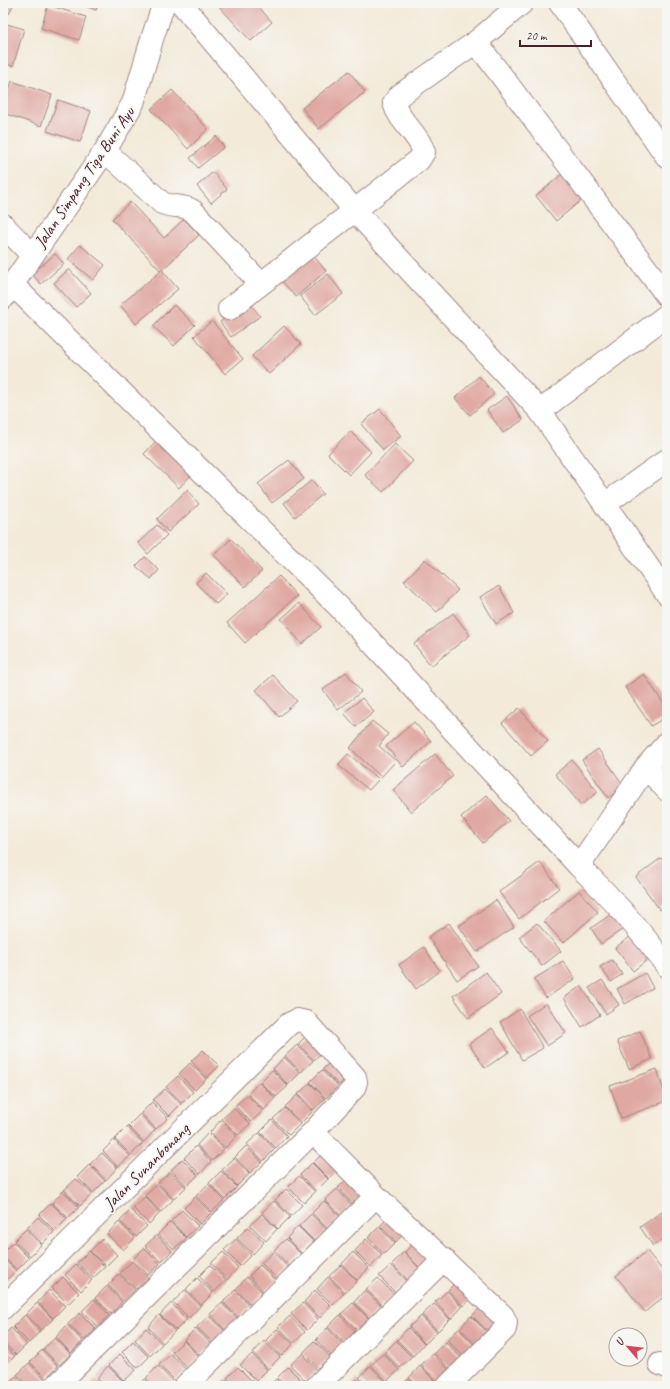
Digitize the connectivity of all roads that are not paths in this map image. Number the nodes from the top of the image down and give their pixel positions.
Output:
1 (164, 3) edge
2 (181, 3) edge
3 (522, 3) edge
4 (560, 3) edge
5 (476, 42) junction
6 (105, 151) junction
7 (667, 157) edge
8 (354, 210) junction
9 (3, 225) edge
10 (32, 255) junction
11 (261, 284) junction
12 (8, 291) edge
13 (667, 296) edge
14 (229, 309) dead end
15 (667, 315) edge
16 (540, 411) junction
17 (667, 460) edge
18 (605, 504) junction
19 (667, 594) edge
20 (667, 743) edge
21 (646, 767) junction
22 (667, 790) edge
23 (578, 866) junction
24 (667, 966) edge
25 (313, 1132) junction
26 (376, 1196) junction
27 (444, 1259) junction
28 (3, 1308) edge
29 (56, 1386) edge
30 (185, 1386) edge
31 (317, 1386) edge
32 (448, 1386) edge

1 - 6 street, Jalan Simpang Tiga Buni Ayu
2 - 8 street
3 - 5 street
4 - 7 street
5 - 8 street
5 - 13 street
6 - 10 street, Jalan Simpang Tiga Buni Ayu
6 - 11 street
8 - 11 street
8 - 16 street
9 - 10 street
10 - 12 street, Jalan Simpang Tiga Buni Ayu
11 - 14 street
12 - 23 street
15 - 16 street
16 - 18 street
17 - 18 street
18 - 19 street
20 - 21 street
21 - 22 street
21 - 23 street
23 - 24 street
25 - 26 street
25 - 28 street, Jalan Sunanbonang
25 - 29 street
26 - 27 street
26 - 30 street
27 - 31 street
27 - 32 street

